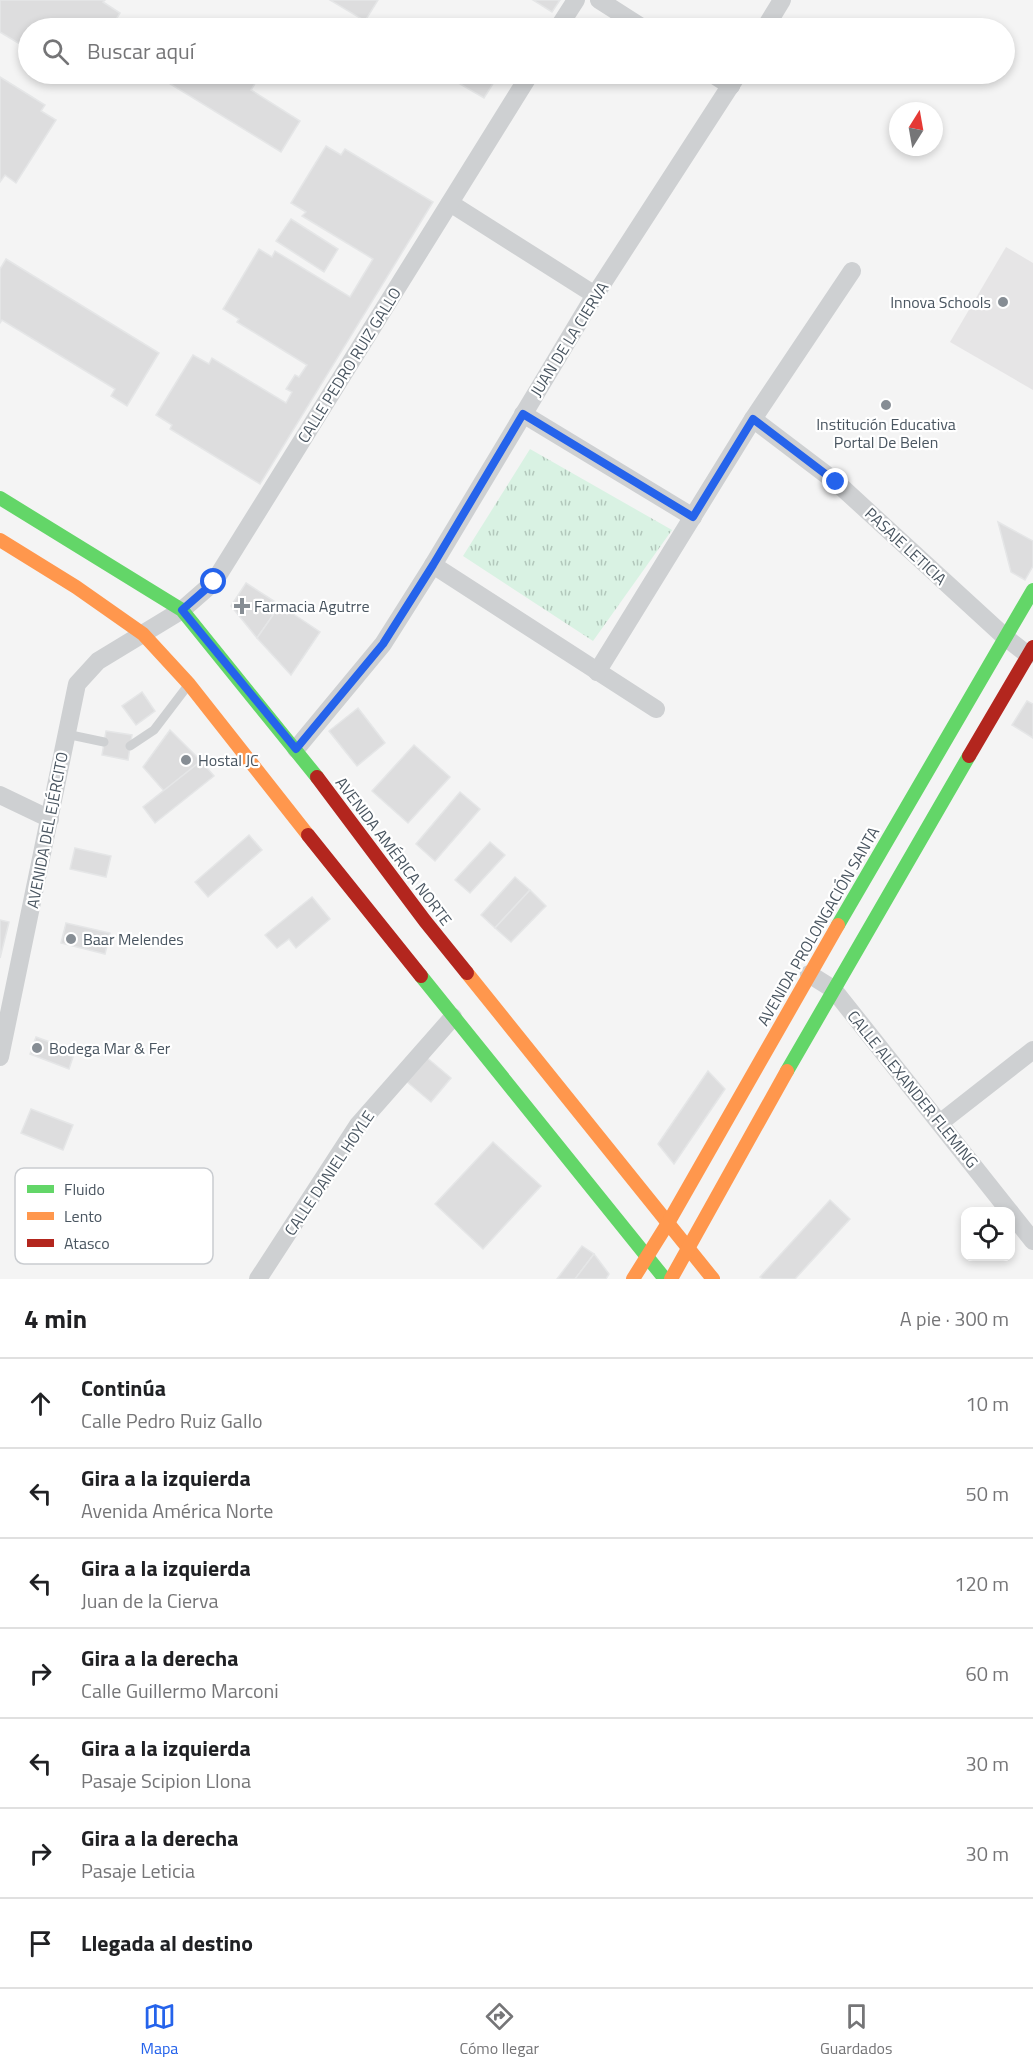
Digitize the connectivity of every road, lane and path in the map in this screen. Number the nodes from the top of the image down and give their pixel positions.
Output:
1 (576, 0) edge
2 (599, 0) edge
3 (782, 0) edge
4 (564, 18) edge
5 (627, 18) edge
6 (771, 18) edge
7 (524, 84) edge
8 (731, 84) edge
9 (450, 203) junction
10 (852, 271) dead end
11 (595, 296) junction
12 (523, 414) junction
13 (753, 419) junction
14 (0, 498) edge
15 (693, 517) junction
16 (0, 540) edge
17 (433, 565) junction
18 (1033, 590) edge
19 (182, 610) junction
20 (143, 634) junction
21 (1005, 637) junction
22 (1031, 651) edge
23 (597, 672) junction
24 (189, 684) junction
25 (656, 709) dead end
26 (66, 734) junction
27 (104, 742) dead end
28 (130, 746) dead end
29 (296, 749) junction
30 (0, 795) edge
31 (50, 819) junction
32 (854, 926) junction
33 (809, 974) junction
34 (833, 989) junction
35 (453, 1017) junction
36 (1033, 1050) edge
37 (0, 1057) edge
38 (941, 1122) junction
39 (1006, 1207) edge
40 (1015, 1218) edge
41 (668, 1222) junction
42 (1033, 1241) edge
43 (688, 1248) junction
44 (647, 1256) junction
45 (258, 1279) edge
46 (633, 1279) edge
47 (665, 1279) edge
48 (671, 1279) edge
49 (713, 1279) edge

1 - 4 street
2 - 5 street
3 - 6 street
7 - 9 street, CALLE PEDRO RUIZ GALLO
8 - 11 street, JUAN DE LA CIERVA
9 - 11 street
9 - 19 street, CALLE PEDRO RUIZ GALLO
10 - 13 street
11 - 12 street, JUAN DE LA CIERVA
12 - 15 street
12 - 17 street, JUAN DE LA CIERVA
13 - 15 street
13 - 21 street, PASAJE LETICIA
14 - 19 main road, AVENIDA AMÉRICA NORTE
15 - 23 street
16 - 20 main road
17 - 23 street
17 - 29 street, JUAN DE LA CIERVA
18 - 21 main road, AVENIDA PROLONGACIÓN SANTA
19 - 20 street, CALLE PEDRO RUIZ GALLO
19 - 29 main road, AVENIDA AMÉRICA NORTE
20 - 24 main road
20 - 26 street, AVENIDA DEL EJÉRCITO
21 - 22 street, PASAJE LETICIA
21 - 32 main road, AVENIDA PROLONGACIÓN SANTA
22 - 32 main road, AVENIDA PROLONGACIÓN SANTA
23 - 25 street
24 - 28 lane
24 - 35 main road
26 - 27 lane
26 - 31 street, AVENIDA DEL EJÉRCITO
29 - 41 main road, AVENIDA AMÉRICA NORTE
30 - 31 street
31 - 37 street, AVENIDA DEL EJÉRCITO
32 - 33 main road, AVENIDA PROLONGACIÓN SANTA
32 - 34 main road, AVENIDA PROLONGACIÓN SANTA
33 - 34 street, CALLE ALEXANDER FLEMING
33 - 41 main road, AVENIDA PROLONGACIÓN SANTA
34 - 38 street, CALLE ALEXANDER FLEMING
34 - 43 main road, AVENIDA PROLONGACIÓN SANTA
35 - 44 main road
35 - 45 street, CALLE DANIEL HOYLE
36 - 38 street
38 - 39 street, CALLE ALEXANDER FLEMING
40 - 42 street, CALLE ALEXANDER FLEMING
41 - 43 main road, AVENIDA AMÉRICA NORTE
41 - 44 main road, AVENIDA PROLONGACIÓN SANTA
43 - 48 main road, AVENIDA PROLONGACIÓN SANTA
43 - 49 main road, AVENIDA AMÉRICA NORTE
44 - 46 main road, AVENIDA PROLONGACIÓN SANTA
44 - 47 main road

